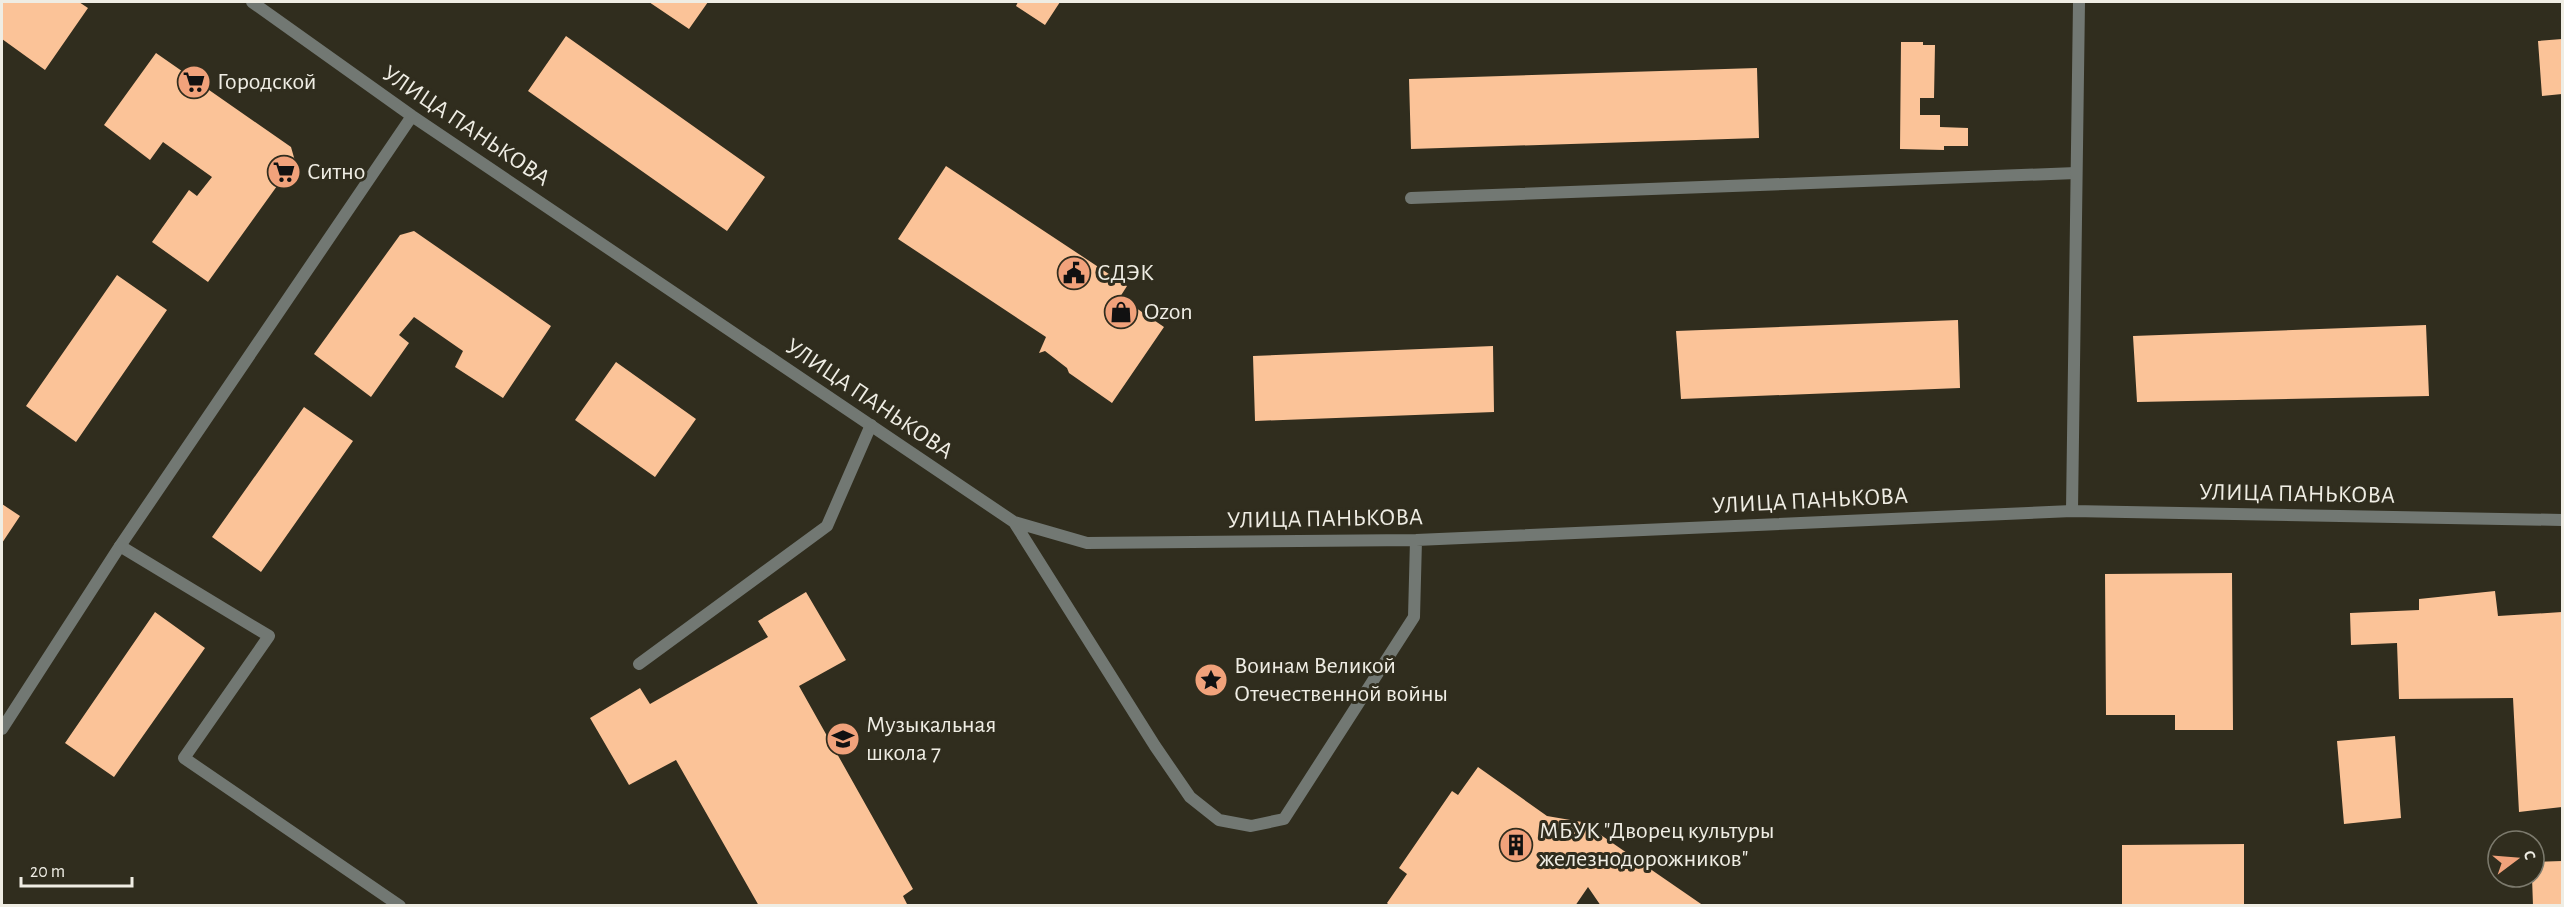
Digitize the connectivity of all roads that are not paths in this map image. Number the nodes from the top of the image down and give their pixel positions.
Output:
1 (252, 2) edge
2 (2079, 2) edge
3 (412, 116) junction
4 (2076, 173) junction
5 (1411, 198) dead end
6 (871, 425) junction
7 (2072, 511) junction
8 (2562, 520) edge
9 (1014, 522) junction
10 (1416, 540) junction
11 (120, 546) junction
12 (639, 664) dead end
13 (2, 729) edge
14 (400, 906) edge

1 - 3 street, УЛИЦА ПАНЬКОВА
2 - 4 street
3 - 6 street, УЛИЦА ПАНЬКОВА
3 - 11 street
4 - 5 street
4 - 7 street
6 - 9 street, УЛИЦА ПАНЬКОВА
6 - 12 street
7 - 8 street, УЛИЦА ПАНЬКОВА
7 - 10 street, УЛИЦА ПАНЬКОВА
9 - 10 street, УЛИЦА ПАНЬКОВА
9 - 10 street
11 - 13 street
11 - 14 street

